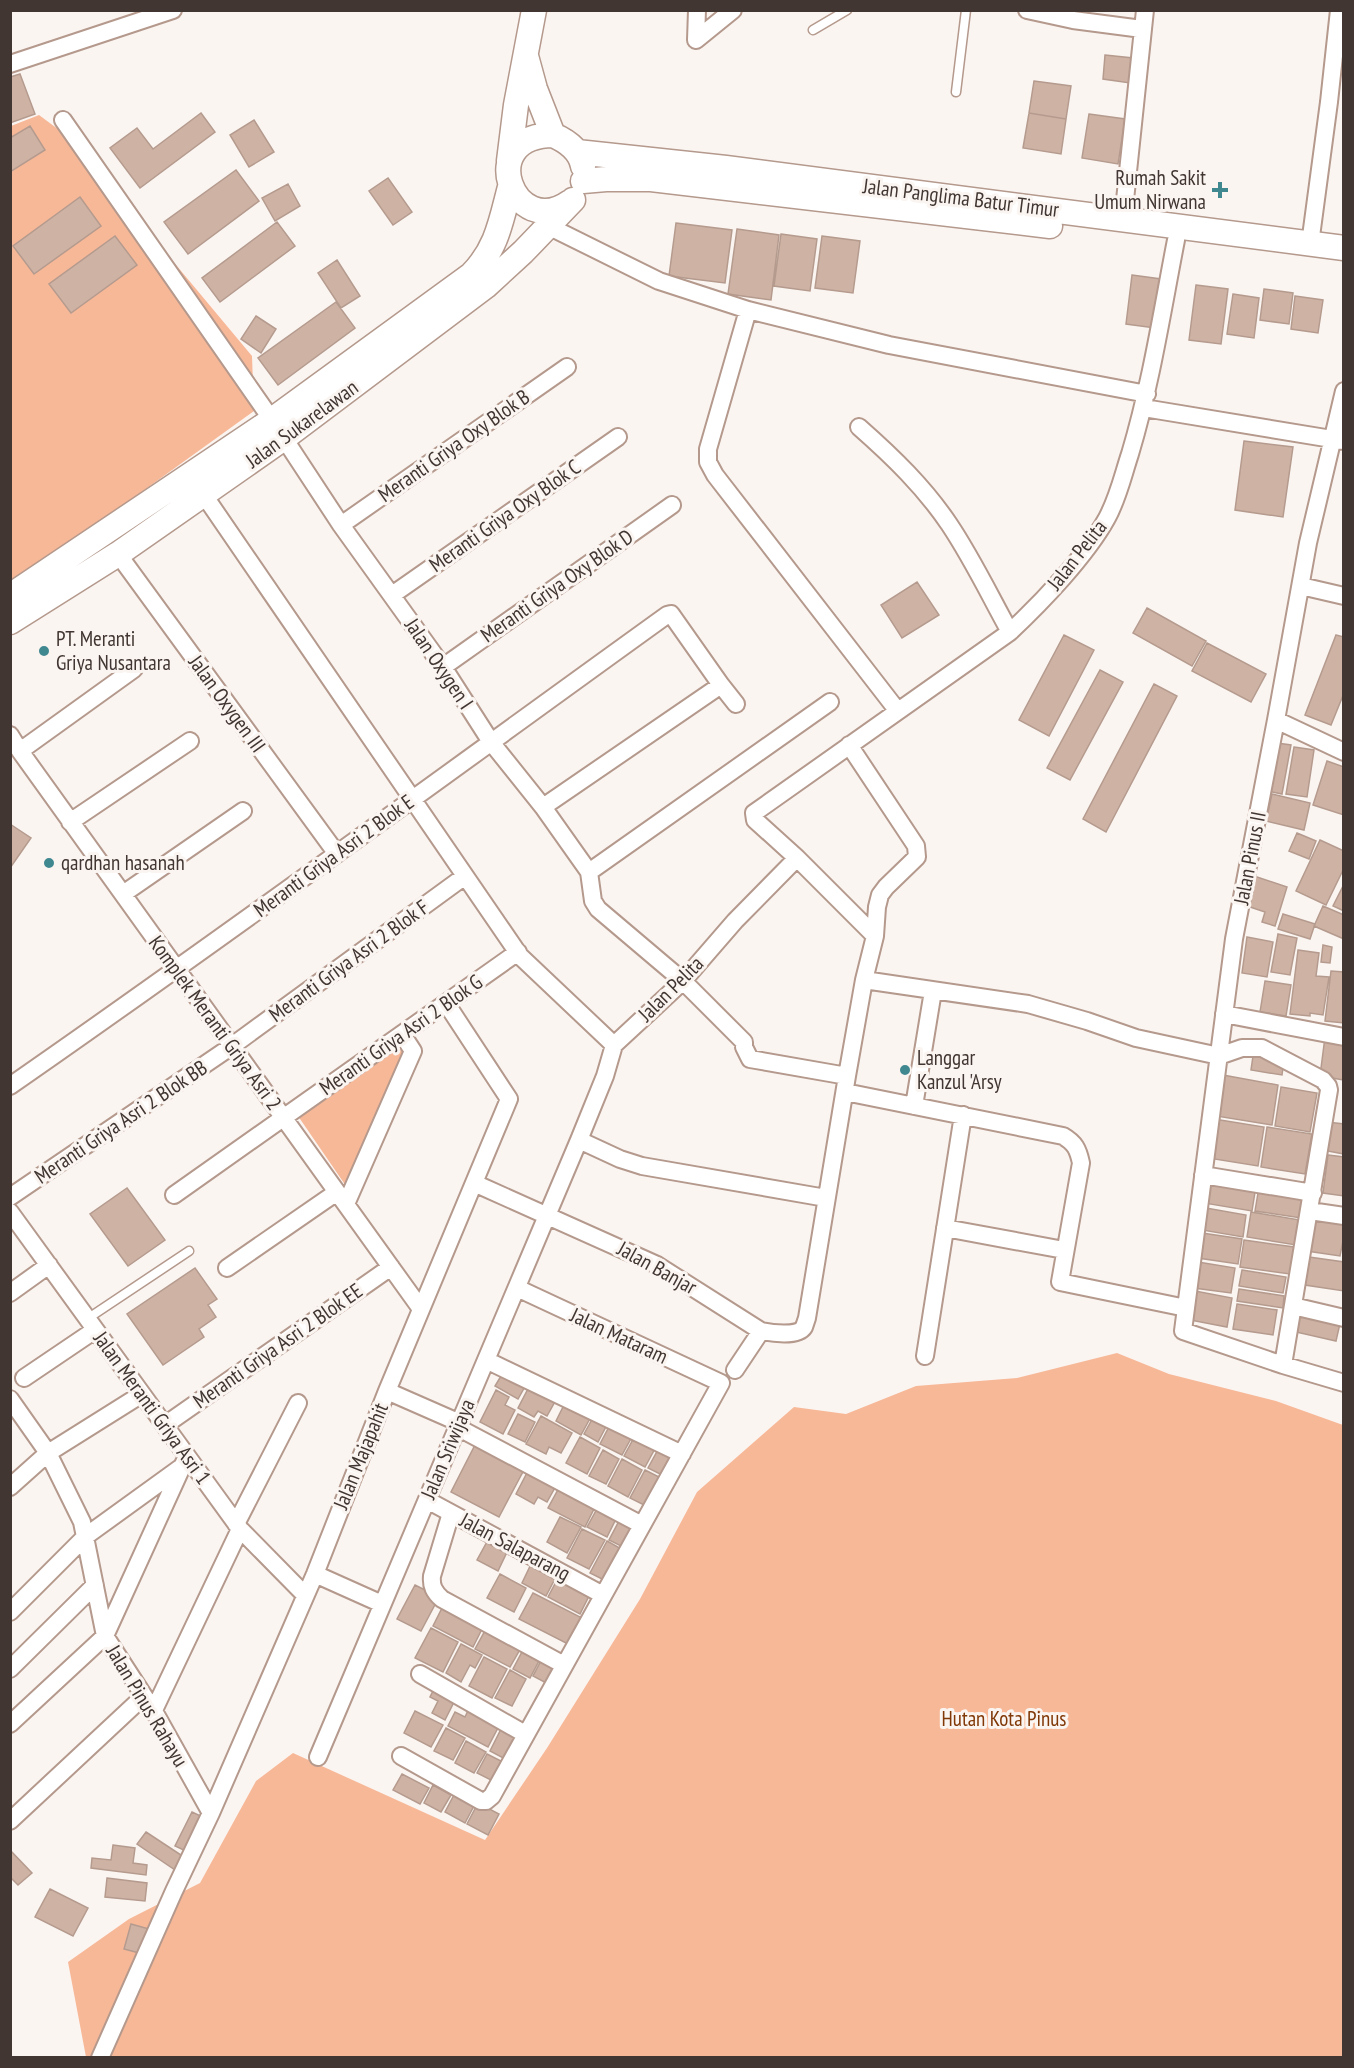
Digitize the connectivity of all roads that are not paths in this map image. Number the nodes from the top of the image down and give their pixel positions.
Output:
1 (534, 10) edge
2 (697, 10) edge
3 (733, 10) edge
4 (847, 10) edge
5 (966, 10) edge
6 (1027, 10) edge
7 (1089, 10) edge
8 (1145, 10) edge
9 (1339, 10) edge
10 (170, 11) edge
11 (1073, 20) junction
12 (1142, 29) junction
13 (813, 30) dead end
14 (526, 56) junction
15 (10, 64) edge
16 (956, 92) dead end
17 (63, 120) dead end
18 (553, 135) junction
19 (578, 152) junction
20 (509, 161) junction
21 (510, 186) junction
22 (578, 190) junction
23 (1123, 219) junction
24 (548, 226) junction
25 (1176, 240) junction
26 (1311, 244) junction
27 (1344, 248) edge
28 (1344, 265) edge
29 (748, 310) junction
30 (567, 367) dead end
31 (1344, 391) edge
32 (1145, 401) junction
33 (859, 427) dead end
34 (278, 429) junction
35 (618, 437) dead end
36 (1338, 440) edge
37 (204, 495) junction
38 (672, 505) dead end
39 (341, 525) junction
40 (118, 554) junction
41 (1301, 585) junction
42 (392, 595) junction
43 (10, 596) edge
44 (1344, 596) edge
45 (10, 622) edge
46 (1010, 632) junction
47 (443, 667) junction
48 (134, 669) dead end
49 (721, 685) junction
50 (830, 702) dead end
51 (736, 704) dead end
52 (897, 710) junction
53 (1276, 720) junction
54 (10, 735) edge
55 (190, 741) dead end
56 (491, 742) junction
57 (849, 745) junction
58 (20, 751) junction
59 (1344, 752) edge
60 (413, 799) junction
61 (543, 807) junction
62 (243, 811) dead end
63 (70, 822) junction
64 (337, 854) junction
65 (797, 858) junction
66 (589, 872) junction
67 (465, 876) junction
68 (123, 894) junction
69 (875, 936) junction
70 (518, 952) junction
71 (177, 970) junction
72 (864, 980) junction
73 (683, 981) junction
74 (933, 991) junction
75 (446, 1003) junction
76 (1224, 1014) junction
77 (402, 1034) junction
78 (1344, 1037) edge
79 (614, 1045) junction
80 (232, 1046) junction
81 (1219, 1056) junction
82 (846, 1084) junction
83 (10, 1086) edge
84 (914, 1106) junction
85 (963, 1115) junction
86 (284, 1117) junction
87 (579, 1140) junction
88 (1203, 1175) junction
89 (474, 1183) junction
90 (1313, 1194) junction
91 (174, 1195) dead end
92 (10, 1197) edge
93 (341, 1198) junction
94 (826, 1198) junction
95 (1310, 1211) junction
96 (10, 1212) edge
97 (548, 1215) junction
98 (1344, 1216) edge
99 (945, 1228) junction
100 (1064, 1250) junction
101 (189, 1251) dead end
102 (49, 1265) junction
103 (391, 1267) junction
104 (227, 1268) dead end
105 (517, 1288) junction
106 (10, 1293) edge
107 (1293, 1306) junction
108 (1186, 1308) junction
109 (421, 1309) junction
110 (1344, 1317) edge
111 (91, 1324) junction
112 (761, 1331) junction
113 (925, 1356) dead end
114 (486, 1360) junction
115 (1283, 1365) junction
116 (735, 1370) dead end
117 (24, 1378) dead end
118 (1344, 1383) edge
119 (387, 1391) junction
120 (142, 1394) junction
121 (10, 1399) edge
122 (298, 1403) dead end
123 (165, 1425) junction
124 (458, 1425) junction
125 (48, 1453) junction
126 (682, 1454) junction
127 (184, 1462) junction
128 (10, 1487) edge
129 (427, 1500) junction
130 (451, 1513) junction
131 (642, 1525) junction
132 (238, 1526) junction
133 (86, 1536) junction
134 (315, 1574) junction
135 (95, 1585) junction
136 (305, 1595) junction
137 (603, 1595) junction
138 (382, 1604) junction
139 (10, 1612) edge
140 (105, 1636) junction
141 (564, 1665) junction
142 (10, 1669) edge
143 (420, 1674) dead end
144 (144, 1696) junction
145 (155, 1713) junction
146 (10, 1724) edge
147 (525, 1734) junction
148 (401, 1756) dead end
149 (318, 1757) dead end
150 (211, 1813) junction
151 (10, 1821) edge
152 (100, 2058) edge

1 - 14 main road
2 - 3 street
4 - 13 lane
5 - 16 lane
6 - 11 street
7 - 11 street
8 - 12 street
9 - 26 street
10 - 15 street
11 - 12 street
12 - 23 street
14 - 18 main road
14 - 20 main road
17 - 34 street, Jalan Oxygen I
18 - 19 main road
18 - 20 main road
19 - 22 main road
19 - 23 main road, Jalan Panglima Batur Timur
20 - 21 main road
21 - 22 main road
21 - 34 main road, Jalan Sukarelawan
22 - 24 main road, Jalan Sukarelawan
22 - 25 main road, Jalan Panglima Batur Timur
23 - 26 main road, Jalan Panglima Batur Timur
24 - 29 street
24 - 34 main road, Jalan Sukarelawan
25 - 28 main road, Jalan Panglima Batur Timur
25 - 32 street, Jalan Pelita
26 - 27 main road, Jalan Panglima Batur Timur
29 - 32 street
29 - 52 street
30 - 39 street, Meranti Griya Oxy Blok B
31 - 36 street, Jalan Pinus II
32 - 36 street
32 - 46 street, Jalan Pelita
33 - 46 street
34 - 37 main road, Jalan Sukarelawan
34 - 39 street, Jalan Oxygen I
34 - 43 main road, Jalan Sukarelawan
35 - 42 street, Meranti Griya Oxy Blok C
36 - 41 street, Jalan Pinus II
37 - 40 main road, Jalan Sukarelawan
37 - 60 street
38 - 47 street, Meranti Griya Oxy Blok D
39 - 42 street, Jalan Oxygen I
40 - 45 main road, Jalan Sukarelawan
40 - 64 street, Jalan Oxygen III
41 - 44 street
41 - 53 street, Jalan Pinus II
42 - 47 street, Jalan Oxygen I
46 - 52 street, Jalan Pelita
47 - 56 street, Jalan Oxygen I
48 - 58 street
49 - 51 street
49 - 56 street, Meranti Griya Asri 2 Blok E
49 - 61 street
50 - 66 street
52 - 57 street, Jalan Pelita
53 - 59 street
53 - 76 street, Jalan Pinus II
54 - 58 street, Komplek Meranti Griya Asri 2
55 - 63 street
56 - 60 street, Meranti Griya Asri 2 Blok E
56 - 61 street, Jalan Oxygen I
57 - 65 street, Jalan Pelita
57 - 69 street
58 - 63 street, Komplek Meranti Griya Asri 2
60 - 64 street, Meranti Griya Asri 2 Blok E
60 - 67 street
61 - 66 street, Jalan Oxygen I
62 - 68 street
63 - 68 street, Komplek Meranti Griya Asri 2
64 - 71 street, Meranti Griya Asri 2 Blok E
65 - 69 street
65 - 73 street, Jalan Pelita
66 - 73 street, Jalan Oxygen I
67 - 70 street
67 - 80 street, Meranti Griya Asri 2 Blok F
68 - 71 street, Komplek Meranti Griya Asri 2
69 - 72 street
70 - 75 street, Meranti Griya Asri 2 Blok G
70 - 79 street
71 - 80 street, Komplek Meranti Griya Asri 2
71 - 83 street, Meranti Griya Asri 2 Blok E
72 - 74 street
72 - 82 street
73 - 79 street, Jalan Pelita
73 - 82 street
74 - 81 street
74 - 84 street
75 - 77 street, Meranti Griya Asri 2 Blok G
75 - 89 street, Jalan Majapahit
76 - 78 street
76 - 81 street, Jalan Pinus II
77 - 86 street, Meranti Griya Asri 2 Blok G
77 - 93 street
79 - 87 street
80 - 86 street, Komplek Meranti Griya Asri 2
80 - 92 street, Meranti Griya Asri 2 Blok BB
81 - 88 street, Jalan Pinus II
81 - 90 street
82 - 84 street
82 - 94 street
84 - 85 street
85 - 99 street
85 - 100 street
86 - 91 street, Meranti Griya Asri 2 Blok G
86 - 93 street, Komplek Meranti Griya Asri 2
87 - 94 street
87 - 97 street, Jalan Sriwijaya
88 - 90 street
88 - 108 street, Jalan Pinus II
89 - 97 street, Jalan Banjar
89 - 109 street, Jalan Majapahit
90 - 95 street
93 - 103 street, Komplek Meranti Griya Asri 2
93 - 104 street
94 - 112 street
95 - 98 street
95 - 107 street
96 - 102 street, Jalan Meranti Griya Asri 1
97 - 105 street, Jalan Sriwijaya
97 - 112 street, Jalan Banjar
99 - 100 street
99 - 113 street
100 - 108 street
101 - 111 lane
102 - 106 street
102 - 111 street, Jalan Meranti Griya Asri 1
103 - 109 street, Komplek Meranti Griya Asri 2
103 - 123 street, Meranti Griya Asri 2 Blok EE
105 - 114 street, Jalan Sriwijaya
105 - 126 street, Jalan Mataram
107 - 110 street
107 - 115 street
108 - 115 street, Jalan Pinus II
109 - 119 street, Jalan Majapahit
111 - 117 street
111 - 120 street, Jalan Meranti Griya Asri 1
112 - 116 street
114 - 124 street, Jalan Sriwijaya
114 - 126 street
115 - 118 street
119 - 124 street
119 - 134 street, Jalan Majapahit
120 - 123 street, Jalan Meranti Griya Asri 1
120 - 125 street
121 - 125 street, Jalan Pinus Rahayu
122 - 132 street
123 - 127 street, Jalan Meranti Griya Asri 1
124 - 129 street, Jalan Sriwijaya
124 - 131 street
125 - 128 street
125 - 133 street, Jalan Pinus Rahayu
126 - 131 street
127 - 132 street, Jalan Meranti Griya Asri 1
127 - 133 street
127 - 140 street
129 - 130 street, Jalan Salaparang
129 - 138 street, Jalan Sriwijaya
130 - 137 street, Jalan Salaparang
130 - 141 street
131 - 137 street
132 - 136 street, Jalan Meranti Griya Asri 1
132 - 145 street
133 - 135 street, Jalan Pinus Rahayu
133 - 139 street
134 - 136 street, Jalan Majapahit
134 - 138 street
135 - 140 street, Jalan Pinus Rahayu
135 - 142 street
136 - 150 street, Jalan Majapahit
137 - 141 street
138 - 149 street, Jalan Sriwijaya
140 - 144 street, Jalan Pinus Rahayu
140 - 146 street
141 - 147 street
143 - 147 street
144 - 145 street, Jalan Pinus Rahayu
144 - 151 street
145 - 150 street, Jalan Pinus Rahayu
147 - 148 street
150 - 152 street, Jalan Majapahit

